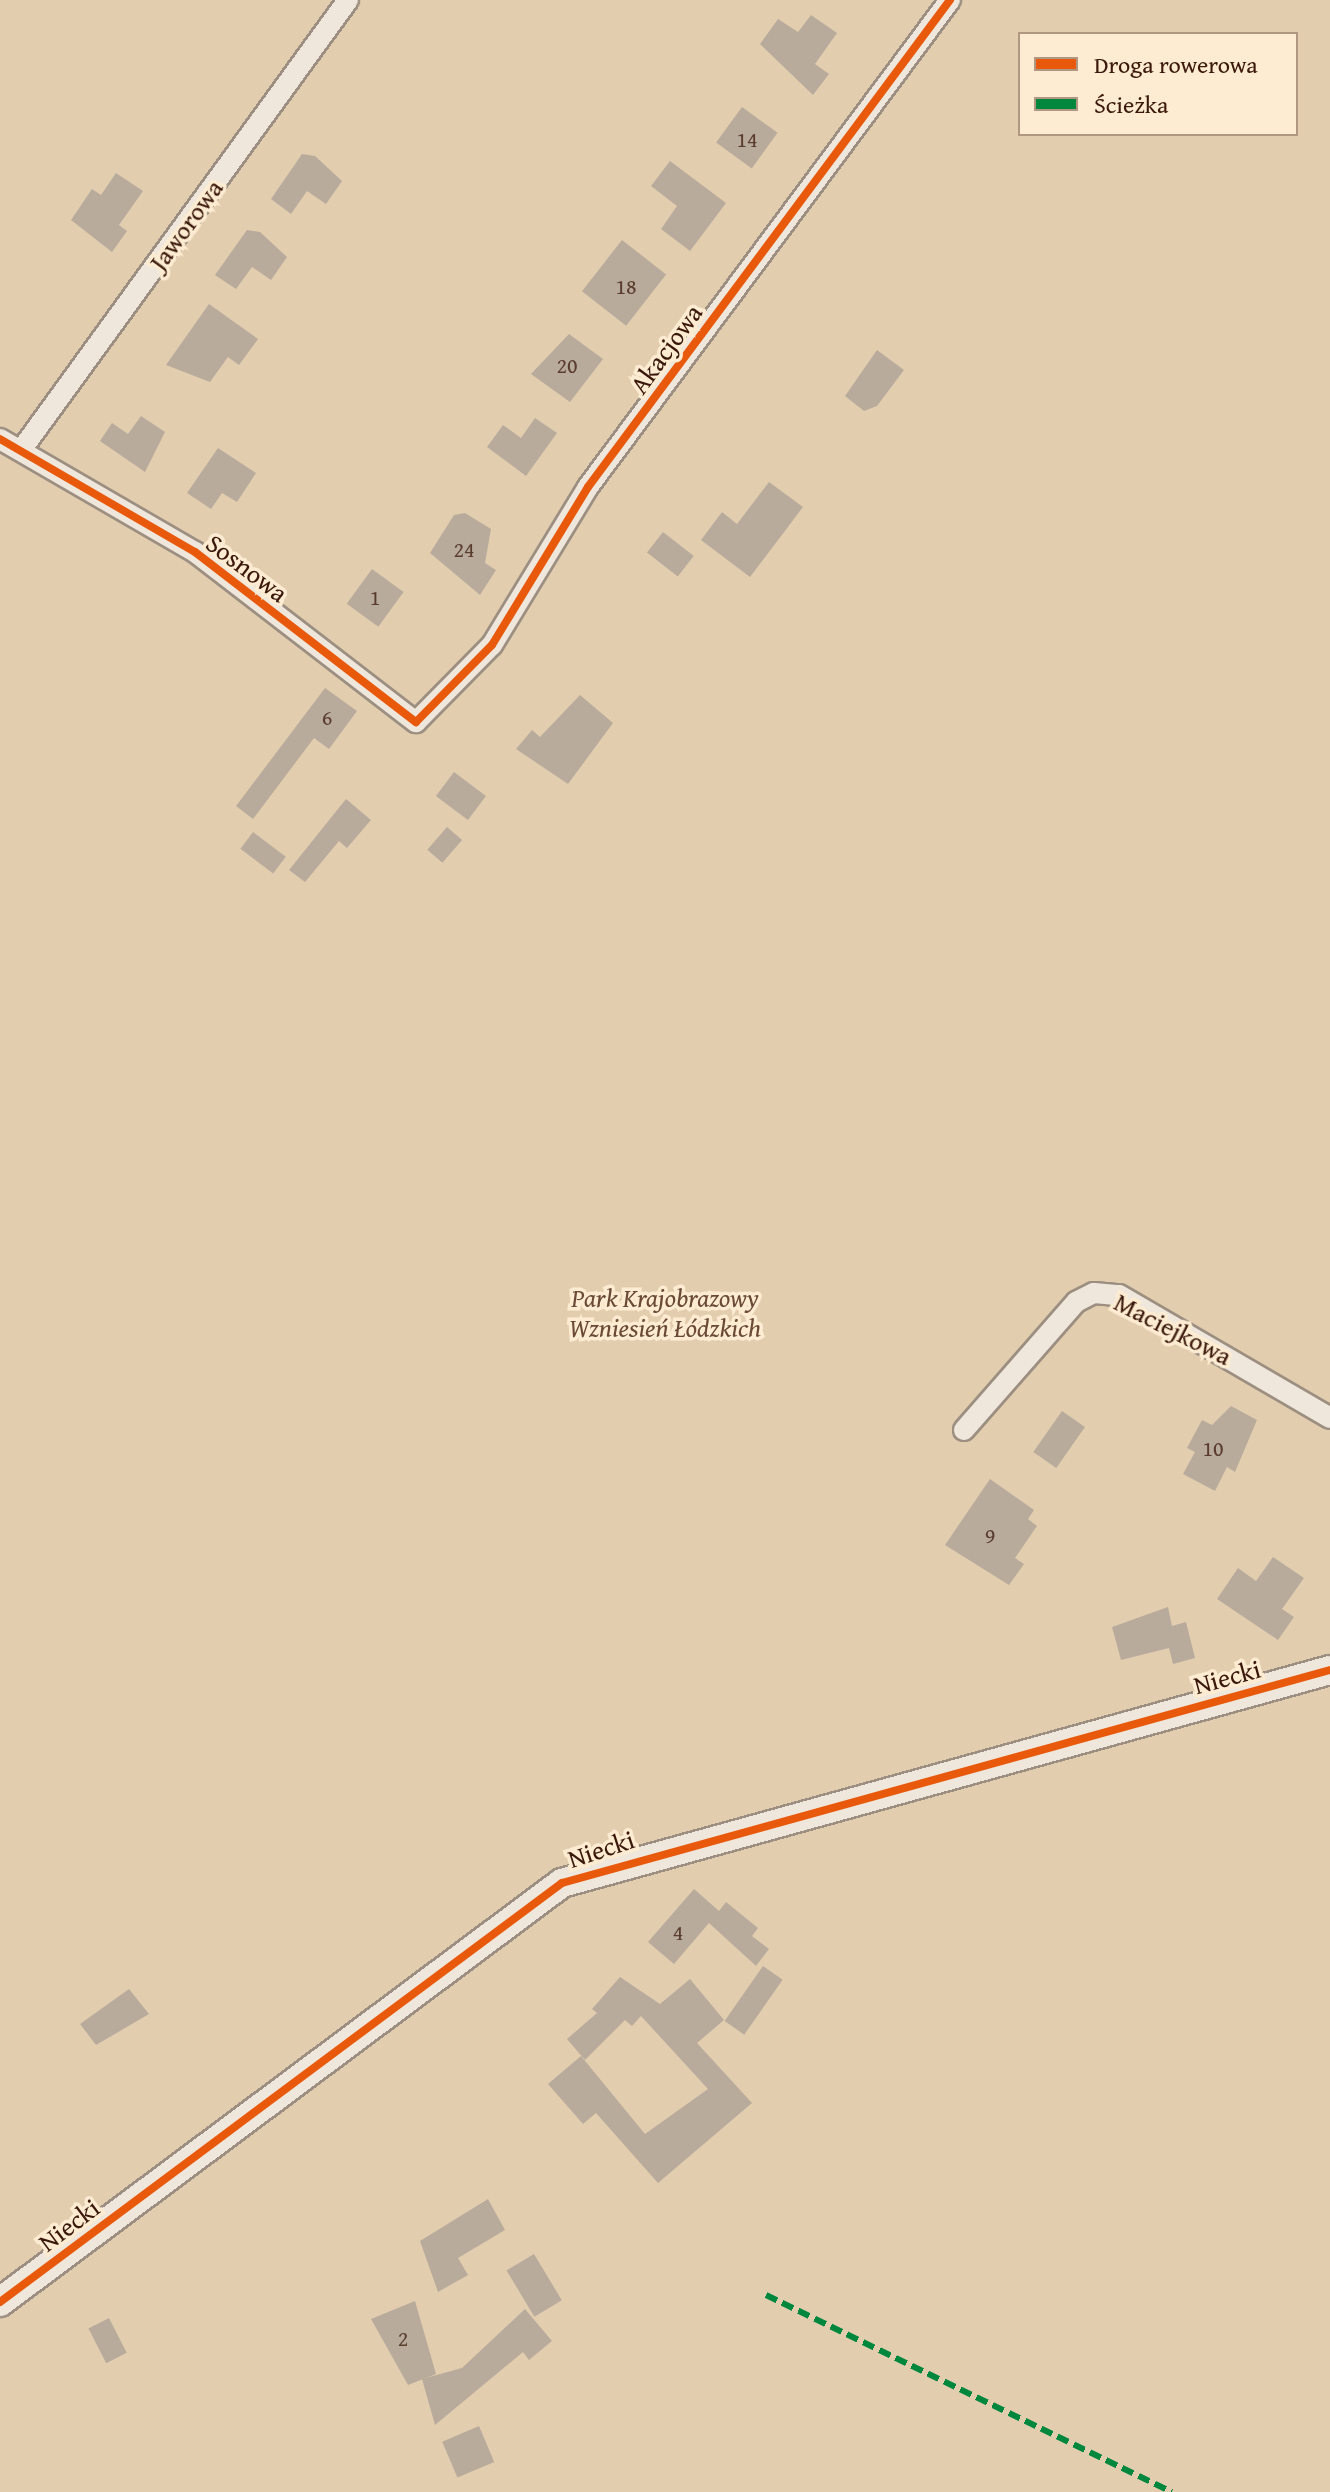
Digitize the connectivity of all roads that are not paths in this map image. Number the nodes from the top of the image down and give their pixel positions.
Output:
1 (348, 0) edge
2 (950, 0) edge
3 (0, 439) edge
4 (22, 449) junction
5 (416, 722) joint
6 (1330, 1418) edge
7 (964, 1430) dead end
8 (1330, 1670) edge
9 (0, 2302) edge

1 - 4 street, Jaworowa
2 - 5 street, Akacjowa
3 - 4 street, Sosnowa
4 - 5 street, Sosnowa
6 - 7 street, Maciejkowa
8 - 9 street, Niecki

